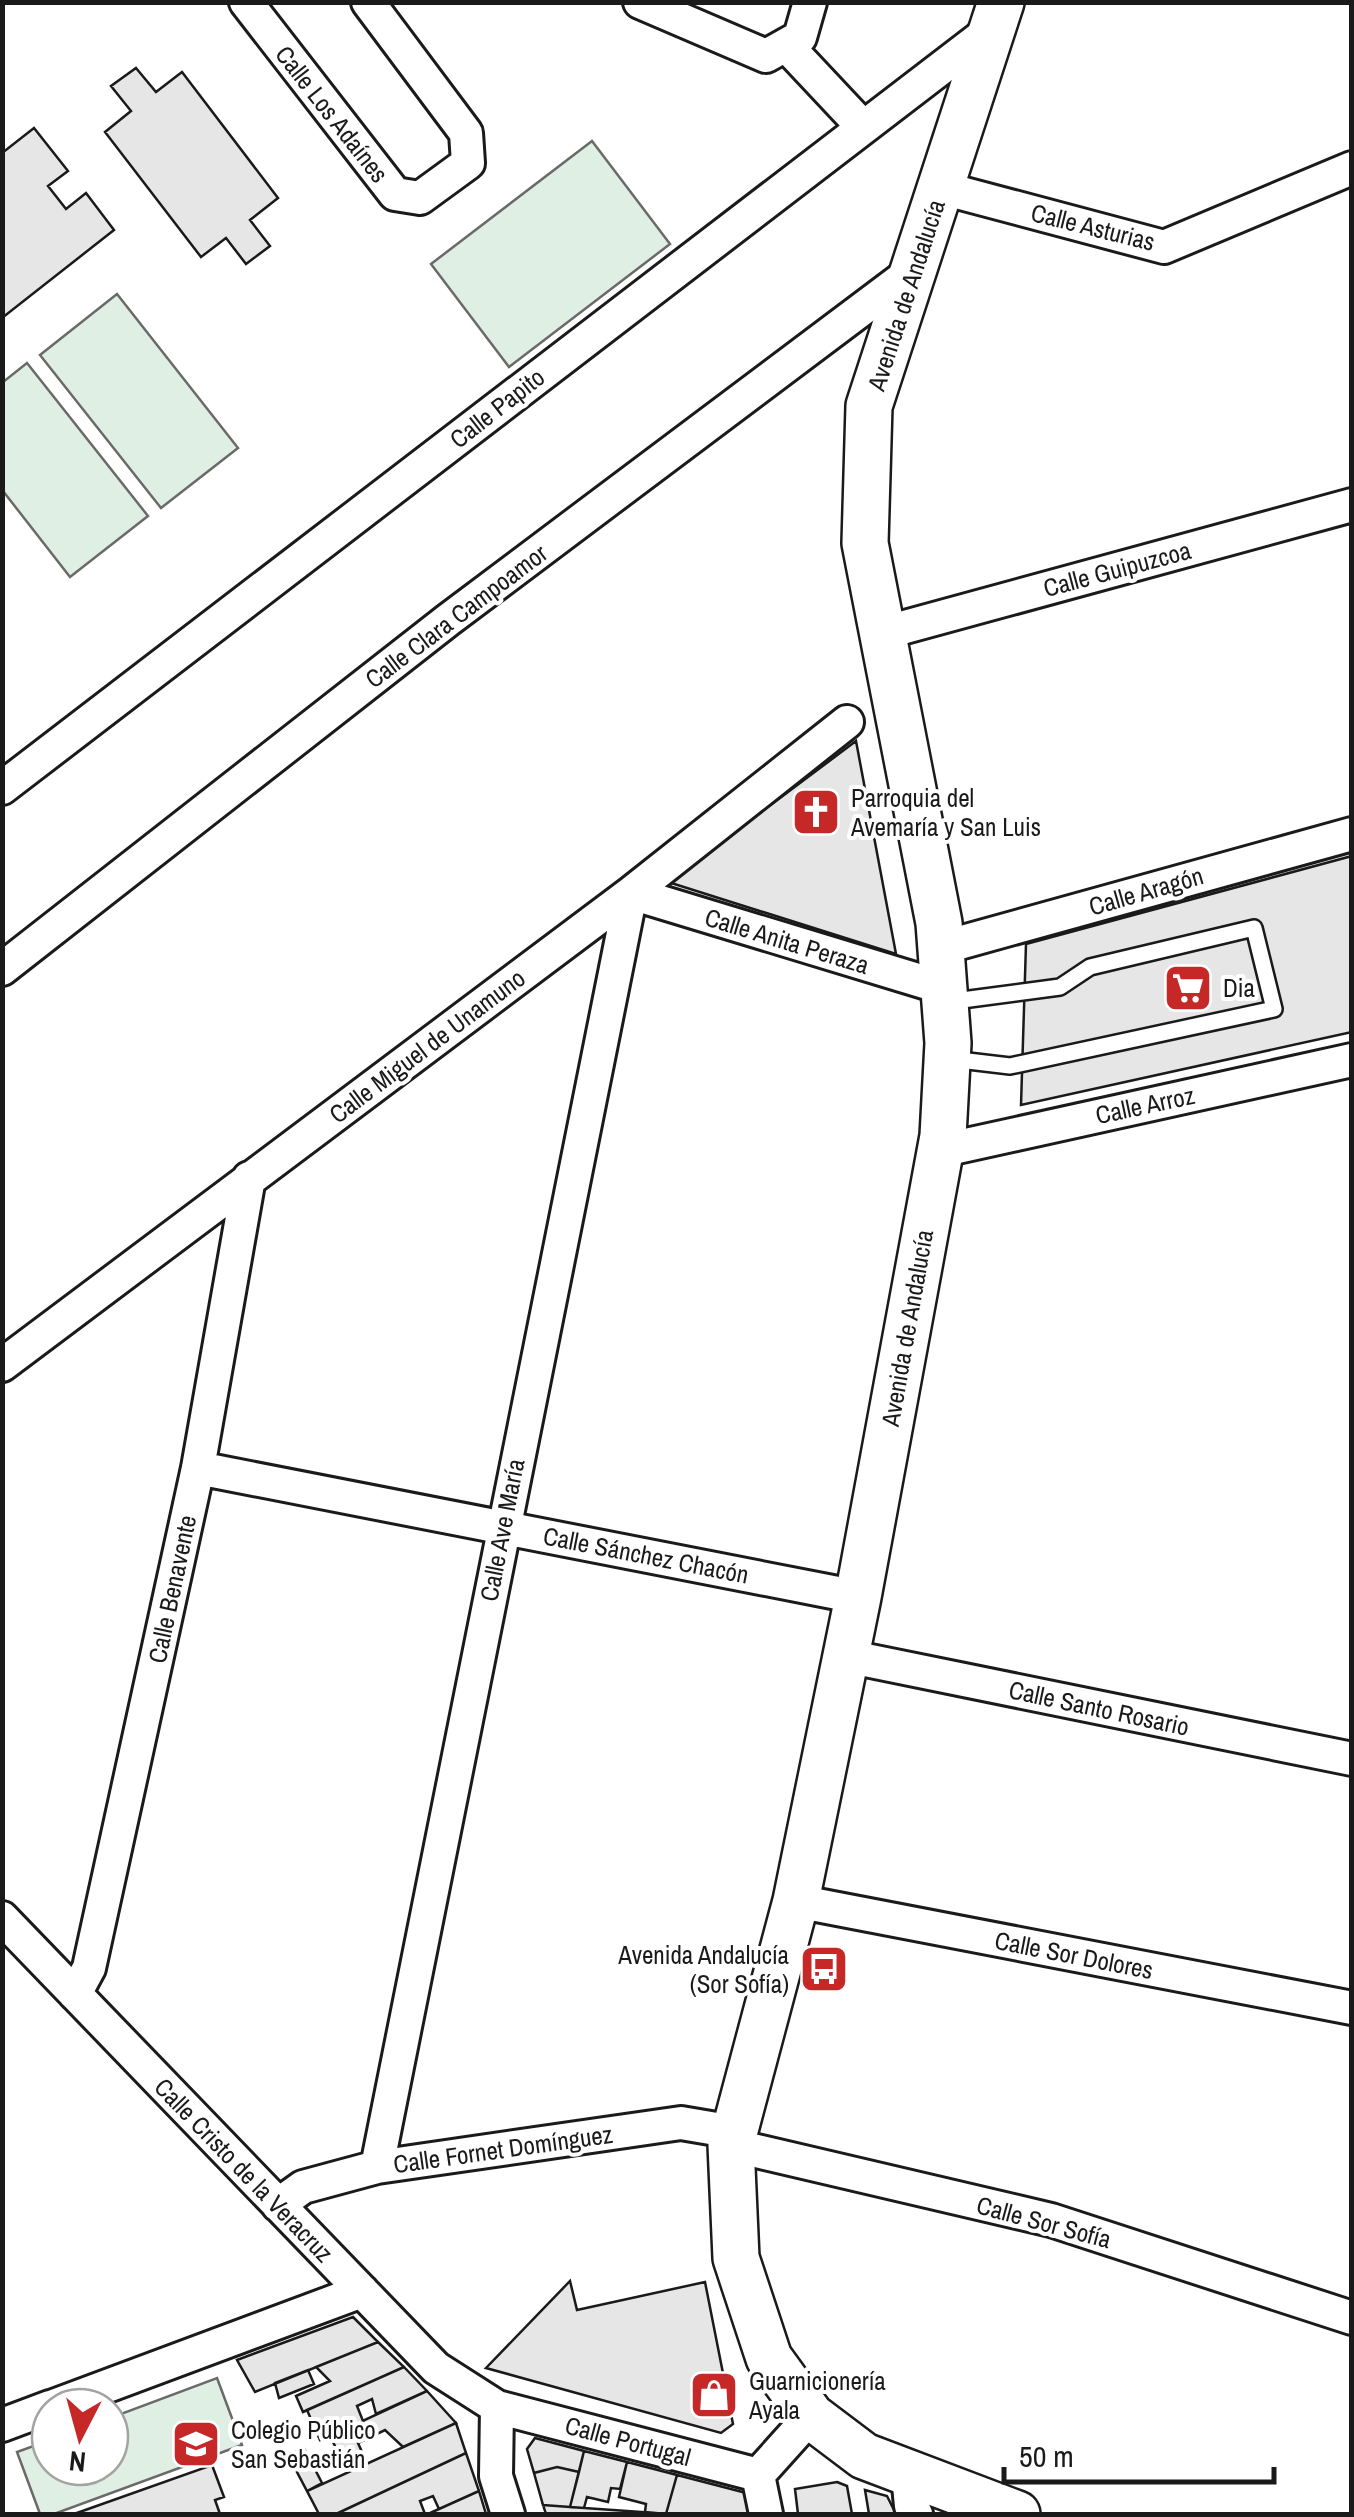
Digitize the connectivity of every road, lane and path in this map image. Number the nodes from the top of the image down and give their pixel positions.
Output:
1 (246, 2) edge
2 (368, 2) edge
3 (640, 2) edge
4 (810, 2) edge
5 (996, 16) edge
6 (786, 45) junction
7 (864, 126) junction
8 (1352, 168) edge
9 (942, 188) junction
10 (914, 270) junction
11 (1352, 505) edge
12 (883, 634) junction
13 (847, 722) dead end
14 (2, 788) edge
15 (1352, 834) edge
16 (631, 894) junction
17 (2, 969) edge
18 (943, 979) junction
19 (947, 1059) junction
20 (1352, 1060) edge
21 (939, 1151) junction
22 (250, 1178) junction
23 (2, 1365) edge
24 (198, 1468) junction
25 (502, 1528) junction
26 (858, 1597) junction
27 (846, 1656) junction
28 (1352, 1759) edge
29 (796, 1901) junction
30 (2, 1918) edge
31 (75, 1994) junction
32 (1352, 2008) edge
33 (732, 2139) junction
34 (377, 2167) junction
35 (278, 2205) junction
36 (362, 2291) junction
37 (1352, 2318) edge
38 (104, 2387) edge
39 (497, 2407) junction
40 (30, 2414) edge
41 (811, 2416) junction
42 (2, 2425) edge
43 (758, 2475) junction
44 (912, 2494) edge
45 (508, 2514) edge
46 (766, 2514) edge
47 (1017, 2514) edge

1 - 2 street, Calle Los Adaínes
3 - 6 street
4 - 6 street
5 - 7 street, Calle Papito
5 - 9 main road, Avenida de Andalucía
6 - 7 street
7 - 14 street, Calle Papito
8 - 9 street, Calle Asturias
9 - 10 main road, Avenida de Andalucía
10 - 12 main road, Avenida de Andalucía
10 - 17 street, Calle Clara Campoamor
11 - 12 street, Calle Guipuzcoa
12 - 18 main road, Avenida de Andalucía
13 - 16 street, Calle Miguel de Unamuno
15 - 18 street, Calle Aragón
16 - 18 street, Calle Anita Peraza
16 - 22 street, Calle Miguel de Unamuno
16 - 25 street, Calle Ave María
18 - 19 main road, Avenida de Andalucía
18 - 19 lane
19 - 21 main road, Avenida de Andalucía
20 - 21 street, Calle Arroz
21 - 26 main road, Avenida de Andalucía
22 - 23 street, Calle Miguel de Unamuno
22 - 24 street, Calle Benavente
24 - 25 street, Calle Sánchez Chacón
24 - 31 street, Calle Benavente
25 - 26 street, Calle Sánchez Chacón
25 - 34 street, Calle Ave María
26 - 27 main road, Avenida de Andalucía
27 - 28 street, Calle Santo Rosario
27 - 29 main road, Avenida de Andalucía
29 - 32 street, Calle Sor Dolores
29 - 33 main road, Avenida de Andalucía
30 - 31 street, Calle Cristo de la Veracruz
31 - 35 street, Calle Cristo de la Veracruz
33 - 34 street, Calle Fornet Domínguez
33 - 37 street, Calle Sor Sofía
33 - 41 main road, Avenida de Andalucía
34 - 35 street, Calle Fornet Domínguez
35 - 36 street, Calle Cristo de la Veracruz
36 - 38 street
36 - 39 street, Calle Cristo de la Veracruz
39 - 43 street, Calle Portugal
39 - 45 street
40 - 42 street
41 - 43 street
41 - 44 main road, Avenida de Andalucía
43 - 46 street
44 - 47 main road, Avenida de Andalucía

